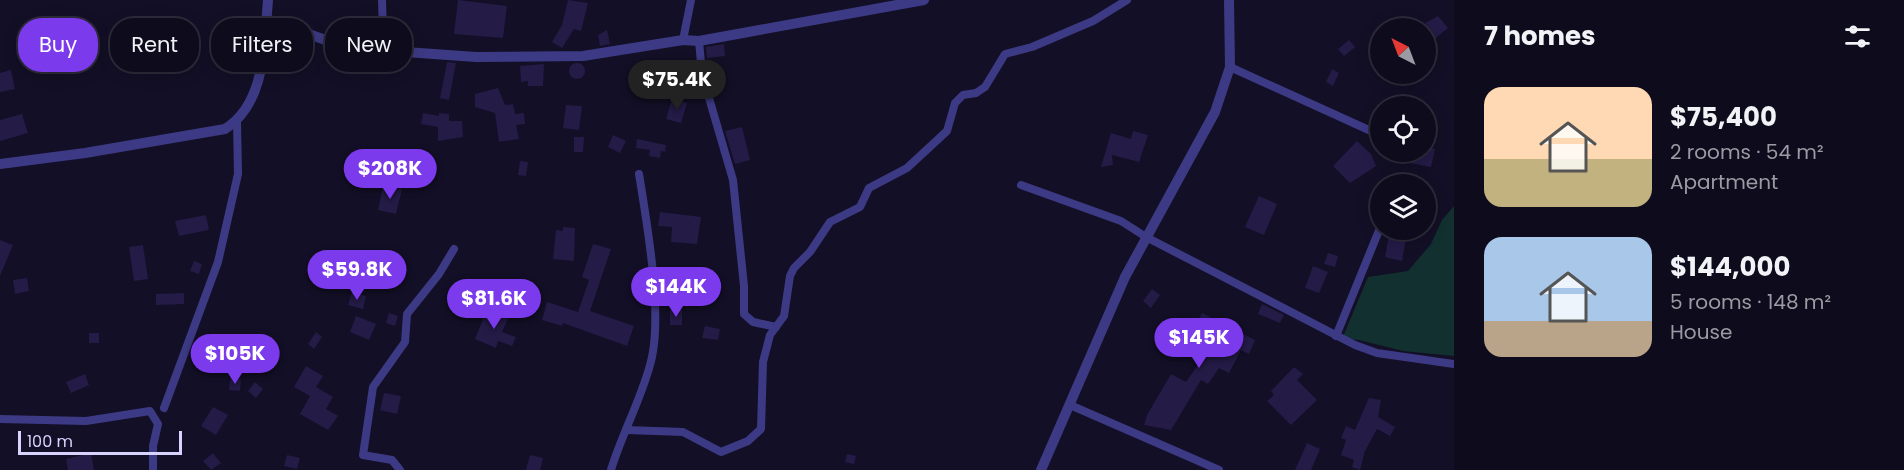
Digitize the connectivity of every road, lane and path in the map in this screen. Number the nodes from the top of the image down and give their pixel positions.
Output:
1 (268, 0) edge
2 (382, 0) edge
3 (691, 0) edge
4 (924, 0) edge
5 (1127, 0) edge
6 (1229, 0) edge
7 (266, 18) edge
8 (383, 18) edge
9 (683, 40) junction
10 (699, 41) junction
11 (412, 53) edge
12 (1230, 67) junction
13 (259, 72) edge
14 (237, 121) junction
15 (1370, 131) edge
16 (0, 164) edge
17 (639, 174) dead end
18 (1021, 186) dead end
19 (1146, 237) junction
20 (1375, 240) edge
21 (454, 249) dead end
22 (776, 327) junction
23 (1336, 336) junction
24 (1454, 364) edge
25 (1070, 405) junction
26 (164, 408) dead end
27 (0, 419) edge
28 (626, 430) junction
29 (153, 470) edge
30 (400, 470) edge
31 (611, 470) edge
32 (1041, 470) edge
33 (1219, 470) edge

1 - 7 street
2 - 8 street
3 - 9 street
4 - 10 street
5 - 22 street
6 - 12 street
9 - 10 street
9 - 11 street
10 - 22 street
12 - 15 street
12 - 19 street
13 - 14 street
14 - 16 street
14 - 26 street
17 - 28 street
18 - 19 street
19 - 23 street
19 - 25 street
20 - 23 street
21 - 30 street
22 - 28 street
23 - 24 street
25 - 32 street
25 - 33 street
27 - 29 street
28 - 31 street

